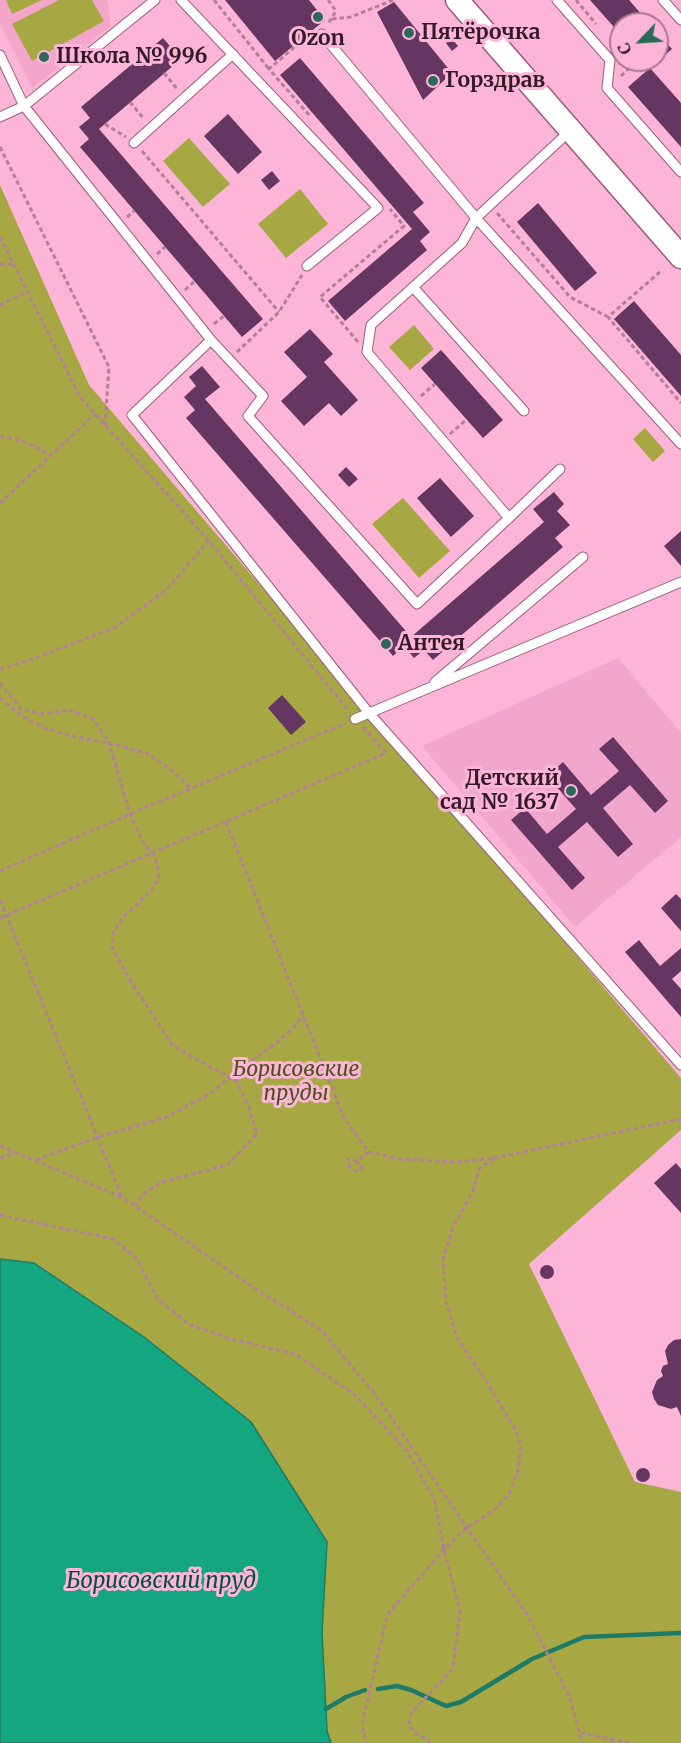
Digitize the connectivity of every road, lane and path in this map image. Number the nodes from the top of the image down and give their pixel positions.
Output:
1 (155, 0) edge
2 (181, 0) edge
3 (214, 0) edge
4 (393, 0) edge
5 (457, 0) edge
6 (557, 0) edge
7 (663, 0) edge
8 (331, 19) dead end
9 (681, 20) edge
10 (322, 34) dead end
11 (233, 54) junction
12 (0, 55) edge
13 (269, 69) dead end
14 (625, 72) edge
15 (164, 73) dead end
16 (615, 82) dead end
17 (185, 98) junction
18 (130, 102) dead end
19 (24, 106) junction
20 (0, 117) edge
21 (105, 124) dead end
22 (152, 128) junction
23 (571, 130) junction
24 (134, 143) junction
25 (0, 147) edge
26 (681, 172) edge
27 (490, 205) junction
28 (476, 218) junction
29 (0, 237) edge
30 (681, 257) edge
31 (0, 264) edge
32 (13, 264) junction
33 (307, 266) joint
34 (660, 272) dead end
35 (413, 287) junction
36 (26, 292) junction
37 (0, 305) edge
38 (279, 312) junction
39 (608, 317) junction
40 (211, 340) junction
41 (229, 359) junction
42 (435, 384) dead end
43 (681, 403) edge
44 (412, 405) junction
45 (524, 411) dead end
46 (96, 414) junction
47 (467, 419) dead end
48 (105, 425) junction
49 (0, 436) edge
50 (443, 440) junction
51 (681, 444) edge
52 (51, 455) junction
53 (560, 469) dead end
54 (0, 503) edge
55 (509, 518) junction
56 (209, 541) junction
57 (584, 557) dead end
58 (681, 582) edge
59 (0, 669) edge
60 (0, 683) edge
61 (426, 689) junction
62 (0, 698) edge
63 (369, 713) junction
64 (355, 719) junction
65 (109, 743) junction
66 (190, 788) junction
67 (130, 814) junction
68 (226, 822) junction
69 (152, 853) junction
70 (0, 871) edge
71 (0, 900) edge
72 (7, 914) junction
73 (0, 918) edge
74 (303, 1015) junction
75 (681, 1065) edge
76 (230, 1078) junction
77 (681, 1119) edge
78 (98, 1137) junction
79 (0, 1146) edge
80 (369, 1152) junction
81 (16, 1153) junction
82 (0, 1158) edge
83 (494, 1158) junction
84 (35, 1161) junction
85 (356, 1161) junction
86 (122, 1197) junction
87 (135, 1205) junction
88 (0, 1215) edge
89 (466, 1527) junction
90 (444, 1550) junction
91 (581, 1734) junction
92 (366, 1743) edge
93 (430, 1743) edge
94 (581, 1743) edge
95 (630, 1743) edge

1 - 19 lane
2 - 11 lane
3 - 13 path
4 - 8 path
5 - 23 street
6 - 26 lane
7 - 9 lane
10 - 28 lane
11 - 17 lane
11 - 33 lane
12 - 19 lane
14 - 16 path
15 - 17 path
17 - 22 lane
18 - 22 path
19 - 20 lane
19 - 40 lane
21 - 24 path
22 - 24 lane
23 - 27 lane
23 - 30 street
24 - 38 path
25 - 48 path
27 - 28 lane
27 - 39 path
28 - 35 lane
28 - 51 lane
29 - 32 path
31 - 32 path
32 - 36 path
33 - 38 path
34 - 39 path
35 - 44 lane
35 - 45 lane
36 - 37 path
36 - 46 path
38 - 41 path
39 - 43 path
40 - 41 lane
40 - 63 lane
41 - 55 lane
42 - 44 path
44 - 50 lane
46 - 48 path
46 - 52 path
47 - 50 path
48 - 56 path
49 - 52 path
50 - 55 lane
52 - 54 path
53 - 55 lane
56 - 59 path
56 - 64 path
57 - 61 lane
58 - 61 lane
60 - 65 path
61 - 63 lane
62 - 65 path
63 - 64 lane
63 - 75 lane
64 - 66 path
64 - 68 path
65 - 66 path
65 - 67 path
66 - 67 path
67 - 69 path
67 - 70 path
68 - 69 path
68 - 74 path
69 - 72 path
69 - 76 path
71 - 72 path
72 - 73 path
72 - 78 path
74 - 76 path
74 - 80 path
76 - 78 path
76 - 87 path
77 - 83 path
78 - 84 path
78 - 86 path
79 - 81 path
80 - 83 path
80 - 85 path
81 - 82 path
81 - 84 path
83 - 89 path
84 - 86 path
85 - 85 path
86 - 87 path
87 - 89 path
88 - 90 path
89 - 90 path
89 - 91 path
90 - 92 path
90 - 93 path
91 - 94 path
91 - 95 path

